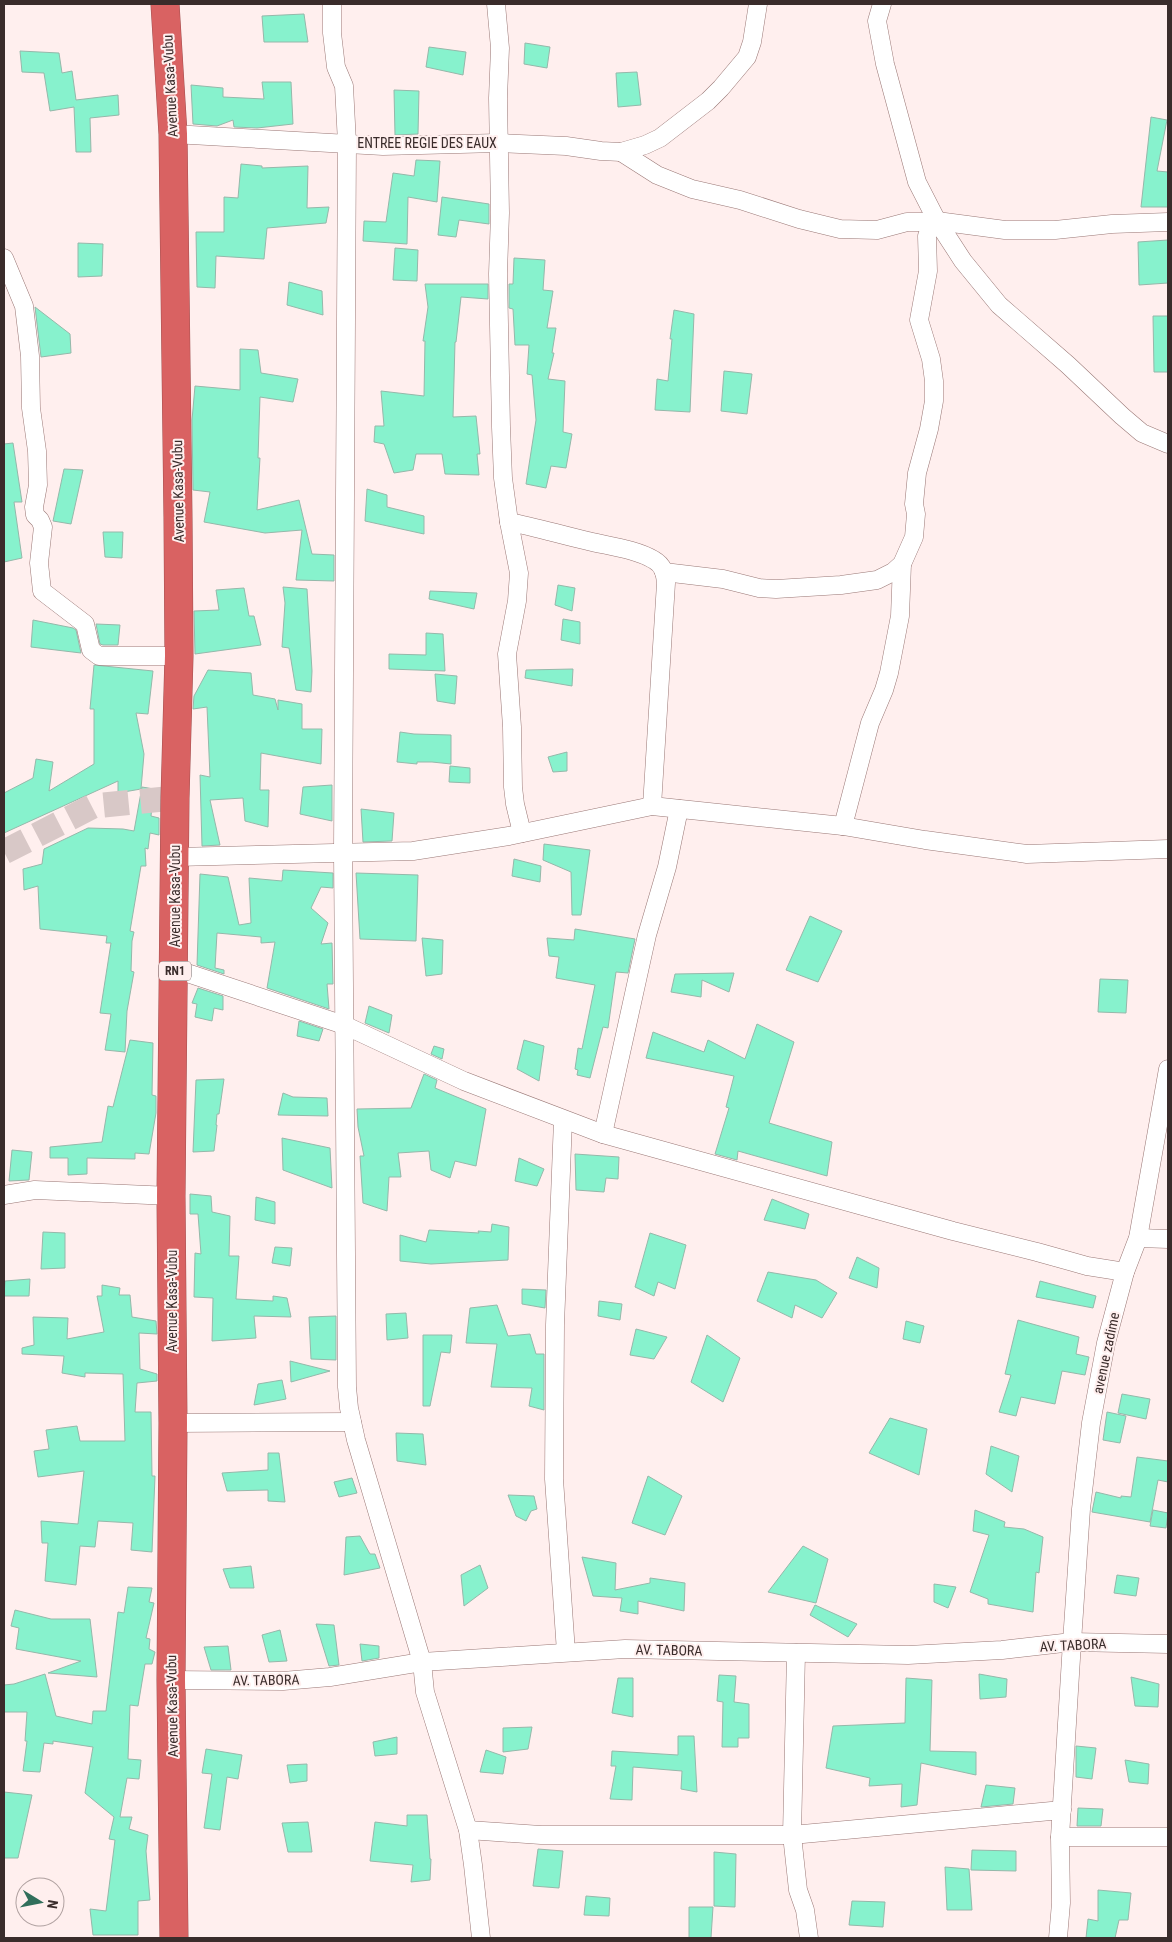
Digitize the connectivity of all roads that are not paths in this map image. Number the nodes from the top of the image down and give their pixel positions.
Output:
1 (165, 4) edge
2 (332, 4) edge
3 (496, 4) edge
4 (758, 4) edge
5 (882, 4) edge
6 (173, 134) junction
7 (347, 143) junction
8 (498, 143) junction
9 (621, 152) junction
10 (937, 221) junction
11 (1168, 222) edge
12 (4, 258) edge
13 (1168, 444) edge
14 (509, 522) junction
15 (902, 564) junction
16 (664, 572) junction
17 (179, 656) junction
18 (652, 806) junction
19 (680, 809) junction
20 (843, 826) junction
21 (522, 833) junction
22 (1168, 849) edge
23 (343, 852) junction
24 (176, 857) junction
25 (174, 969) junction
26 (344, 1025) junction
27 (1168, 1070) edge
28 (564, 1120) junction
29 (603, 1134) junction
30 (4, 1195) edge
31 (171, 1196) junction
32 (1138, 1238) junction
33 (1168, 1239) edge
34 (1126, 1272) junction
35 (352, 1422) junction
36 (173, 1423) junction
37 (1072, 1642) junction
38 (1168, 1644) edge
39 (566, 1652) junction
40 (796, 1653) junction
41 (422, 1662) junction
42 (171, 1680) junction
43 (1062, 1810) junction
44 (468, 1830) junction
45 (792, 1835) junction
46 (1060, 1837) junction
47 (1168, 1837) edge
48 (174, 1938) edge
49 (481, 1938) edge
50 (809, 1938) edge
51 (1058, 1938) edge

1 - 6 highway, Avenue Kasa-Vubu / RN1
2 - 7 street
3 - 8 street
4 - 9 street
5 - 10 street
6 - 7 street, ENTREE REGIE DES EAUX
6 - 17 highway, Avenue Kasa-Vubu / RN1
7 - 8 street, ENTREE REGIE DES EAUX
7 - 23 street
8 - 9 street, ENTREE REGIE DES EAUX
8 - 14 street
9 - 10 street
10 - 11 street
10 - 13 street
10 - 15 street
12 - 17 street
14 - 16 street
14 - 21 street
15 - 16 street
15 - 20 street
16 - 18 street
17 - 24 highway, Avenue Kasa-Vubu / RN1
18 - 19 street
18 - 21 street
19 - 20 street
19 - 29 street
20 - 22 street
21 - 23 street
23 - 24 street
23 - 26 street
24 - 25 highway, Avenue Kasa-Vubu / RN1
25 - 26 street
25 - 31 highway, Avenue Kasa-Vubu / RN1
26 - 28 street
26 - 35 street
27 - 32 street, avenue zadime
28 - 29 street
28 - 39 street
29 - 34 street
30 - 31 street
31 - 36 highway, Avenue Kasa-Vubu / RN1
32 - 33 street
32 - 34 street, avenue zadime
34 - 37 street, avenue zadime
35 - 36 street
35 - 41 street
36 - 42 highway, Avenue Kasa-Vubu / RN1
37 - 38 street, AV. TABORA
37 - 40 street, AV. TABORA
37 - 43 street, avenue zadime
39 - 40 street, AV. TABORA
39 - 41 street, AV. TABORA
40 - 45 street
41 - 42 street, AV. TABORA
41 - 44 street
42 - 48 highway, Avenue Kasa-Vubu / RN1
43 - 45 street
43 - 46 street, avenue zadime
44 - 45 street
44 - 49 street
45 - 50 street
46 - 47 street
46 - 51 street, avenue zadime

